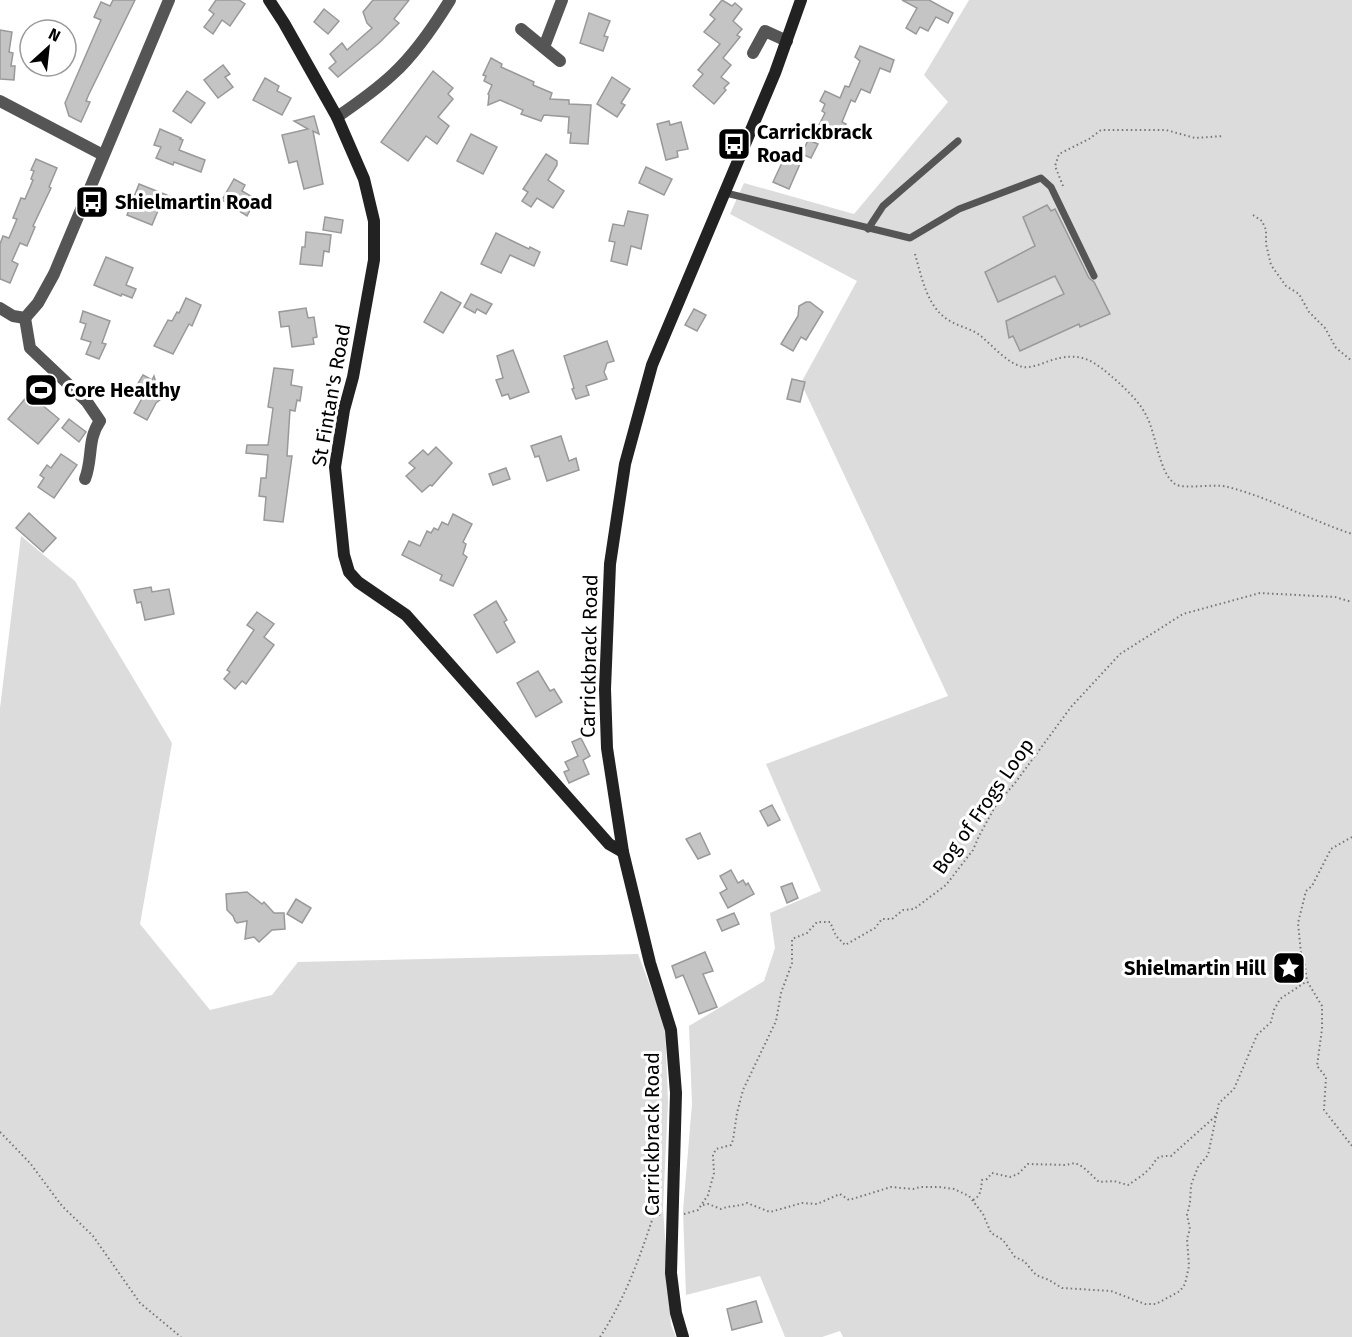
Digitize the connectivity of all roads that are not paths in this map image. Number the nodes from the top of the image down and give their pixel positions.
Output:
1 (169, 0) edge
2 (269, 0) edge
3 (450, 0) edge
4 (562, 0) edge
5 (801, 0) edge
6 (521, 29) dead end
7 (787, 41) junction
8 (544, 48) junction
9 (753, 53) dead end
10 (560, 61) dead end
11 (0, 101) edge
12 (337, 117) junction
13 (957, 141) dead end
14 (103, 154) junction
15 (726, 193) junction
16 (868, 229) junction
17 (1094, 276) dead end
18 (0, 308) edge
19 (25, 318) junction
20 (85, 479) dead end
21 (623, 852) junction
22 (683, 1337) edge

1 - 14 street
2 - 12 main road, St Fintan's Road
3 - 12 street
4 - 8 street
5 - 7 main road, Carrickbrack Road
6 - 8 street
7 - 9 street
7 - 15 main road, Carrickbrack Road
8 - 10 street
11 - 14 street
12 - 21 main road, St Fintan's Road
13 - 16 lane
14 - 19 street
15 - 16 lane
15 - 21 main road, Carrickbrack Road
16 - 17 lane
18 - 19 street
19 - 20 street
21 - 22 main road, Carrickbrack Road

